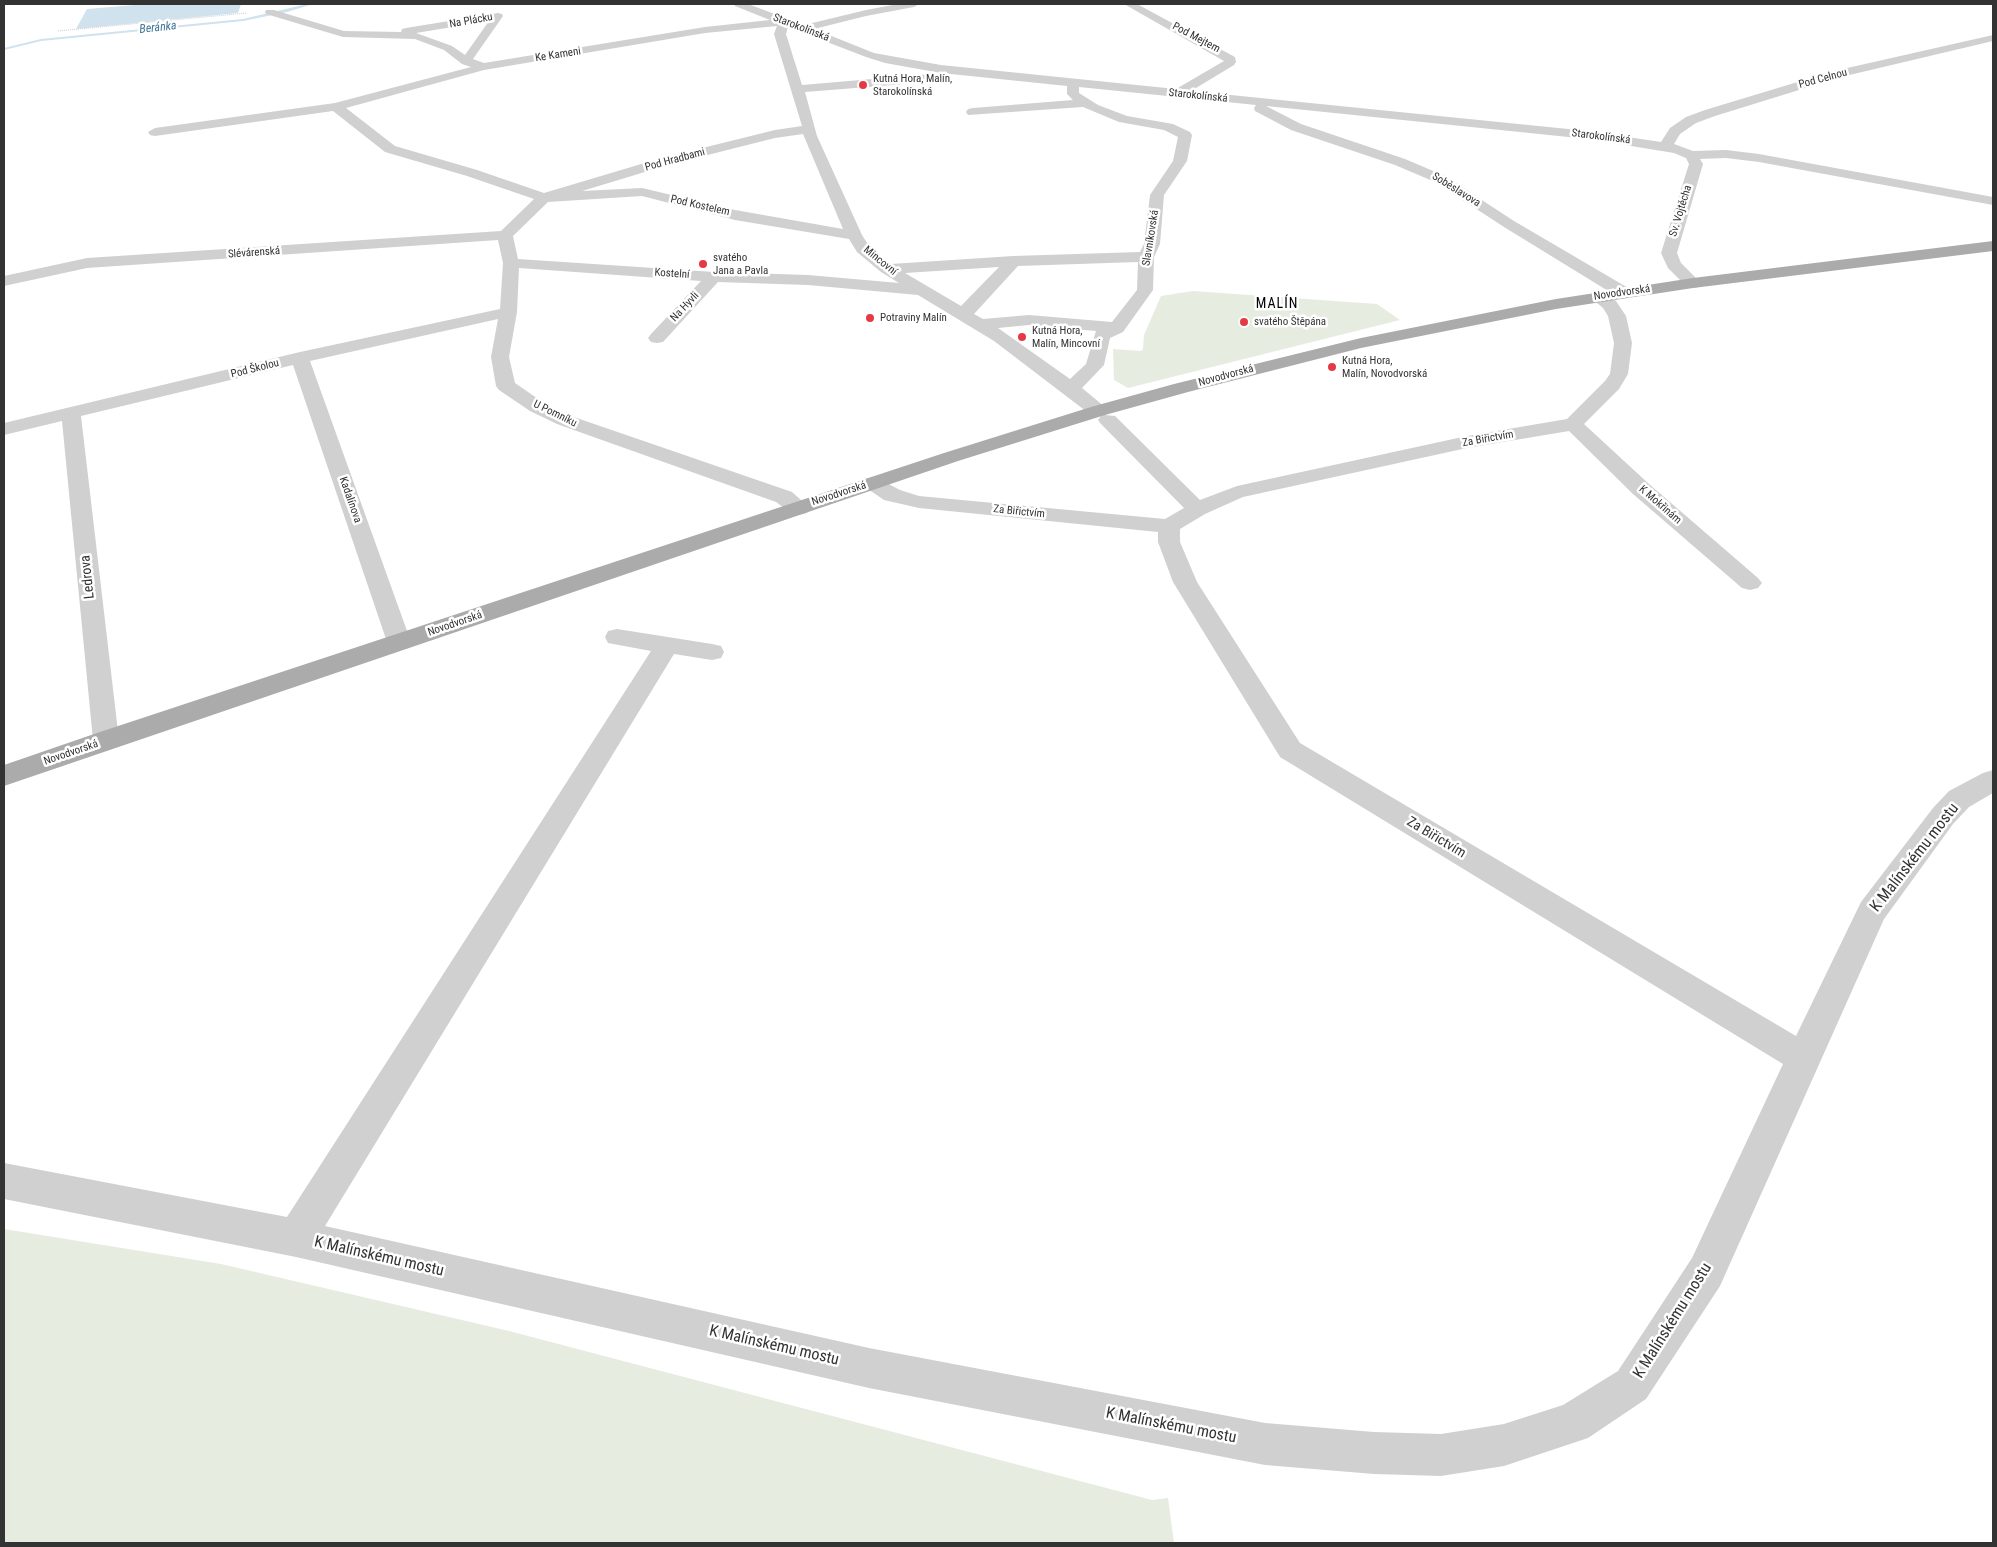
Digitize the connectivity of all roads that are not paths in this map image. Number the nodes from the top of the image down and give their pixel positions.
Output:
1 (739, 4) edge
2 (914, 4) edge
3 (1129, 4) edge
4 (270, 12) dead end
5 (784, 22) junction
6 (803, 29) junction
7 (390, 34) junction
8 (1993, 38) edge
9 (466, 61) junction
10 (483, 67) junction
11 (969, 72) junction
12 (1073, 87) junction
13 (798, 89) junction
14 (1177, 94) junction
15 (1248, 102) junction
16 (1085, 104) junction
17 (336, 107) junction
18 (1041, 108) junction
19 (973, 112) dead end
20 (808, 128) junction
21 (156, 132) dead end
22 (1667, 146) junction
23 (1691, 155) junction
24 (544, 198) junction
25 (1993, 201) edge
26 (505, 235) junction
27 (854, 235) junction
28 (1993, 246) edge
29 (1146, 257) junction
30 (1013, 261) junction
31 (511, 263) junction
32 (887, 269) junction
33 (714, 276) junction
34 (4, 281) edge
35 (1693, 283) junction
36 (922, 291) junction
37 (1624, 293) junction
38 (1599, 297) junction
39 (508, 312) junction
40 (963, 315) junction
41 (979, 325) junction
42 (1117, 328) junction
43 (657, 338) dead end
44 (300, 358) junction
45 (1070, 388) junction
46 (71, 413) junction
47 (1103, 416) junction
48 (1573, 424) junction
49 (4, 429) edge
50 (872, 483) junction
51 (799, 508) junction
52 (1197, 509) junction
53 (1169, 526) junction
54 (1750, 582) dead end
55 (617, 637) dead end
56 (399, 642) junction
57 (667, 646) junction
58 (712, 652) dead end
59 (106, 740) junction
60 (4, 776) edge
61 (1993, 780) edge
62 (1803, 1058) junction
63 (4, 1181) edge
64 (296, 1238) junction

1 - 5 street, Starokolínská
2 - 6 street
3 - 14 street, Pod Mejtem
4 - 7 street, Na Plácku
5 - 6 street, Starokolínská
5 - 10 street, Ke Kameni
5 - 13 street, Mincovní
6 - 11 street, Starokolínská
7 - 9 street, Na Plácku
7 - 9 street, Na Plácku
8 - 22 street, Pod Celnou
9 - 10 street, Na Plácku
10 - 17 street, Ke Kameni
11 - 12 street, Starokolínská
11 - 13 street
12 - 14 street, Starokolínská
12 - 16 street, Slavníkovská
12 - 18 street
13 - 20 street, Mincovní
14 - 15 street, Starokolínská
15 - 22 street, Starokolínská
15 - 37 street, Soběslavova
16 - 18 street
16 - 29 street, Slavníkovská
17 - 21 street, Ke Kameni
17 - 24 street
18 - 19 street
20 - 24 street, Pod Hradbami
20 - 27 street, Mincovní
22 - 23 street
23 - 25 street
23 - 35 street, Sv. Vojtěcha
24 - 26 street
24 - 27 street, Pod Kostelem
26 - 31 street, U Pomníku
26 - 34 street, Slévárenská
27 - 32 street, Mincovní
28 - 35 main road, Novodvorská
29 - 30 street
29 - 42 street, Slavníkovská
30 - 32 street
30 - 40 street
31 - 33 street, Kostelní
31 - 39 street, U Pomníku
32 - 36 street, Mincovní
33 - 36 street, Kostelní
33 - 43 street, Na Hyvli
35 - 37 main road, Novodvorská
36 - 40 street, Mincovní
37 - 38 main road, Novodvorská
38 - 47 main road, Novodvorská
38 - 48 street
39 - 44 street, Pod Školou
39 - 51 street, U Pomníku
40 - 41 street, Mincovní
41 - 42 street
41 - 45 street, Mincovní
42 - 45 street, Slavníkovská
44 - 46 street, Pod Školou
44 - 56 street, Kadalínova
45 - 47 street, Mincovní
46 - 49 street, Pod Školou
46 - 59 street, Ledrova
47 - 50 main road, Novodvorská
47 - 52 street
48 - 52 street, Za Biřictvím
48 - 54 street, K Mokřinám
50 - 51 main road, Novodvorská
50 - 53 street, Za Biřictvím
51 - 56 main road, Novodvorská
52 - 53 street, Za Biřictvím
53 - 62 street, Za Biřictvím
55 - 57 street
56 - 59 main road, Novodvorská
57 - 58 street
57 - 64 street
59 - 60 main road, Novodvorská
61 - 62 street, K Malínskému mostu
62 - 64 street, K Malínskému mostu
63 - 64 street, K Malínskému mostu

